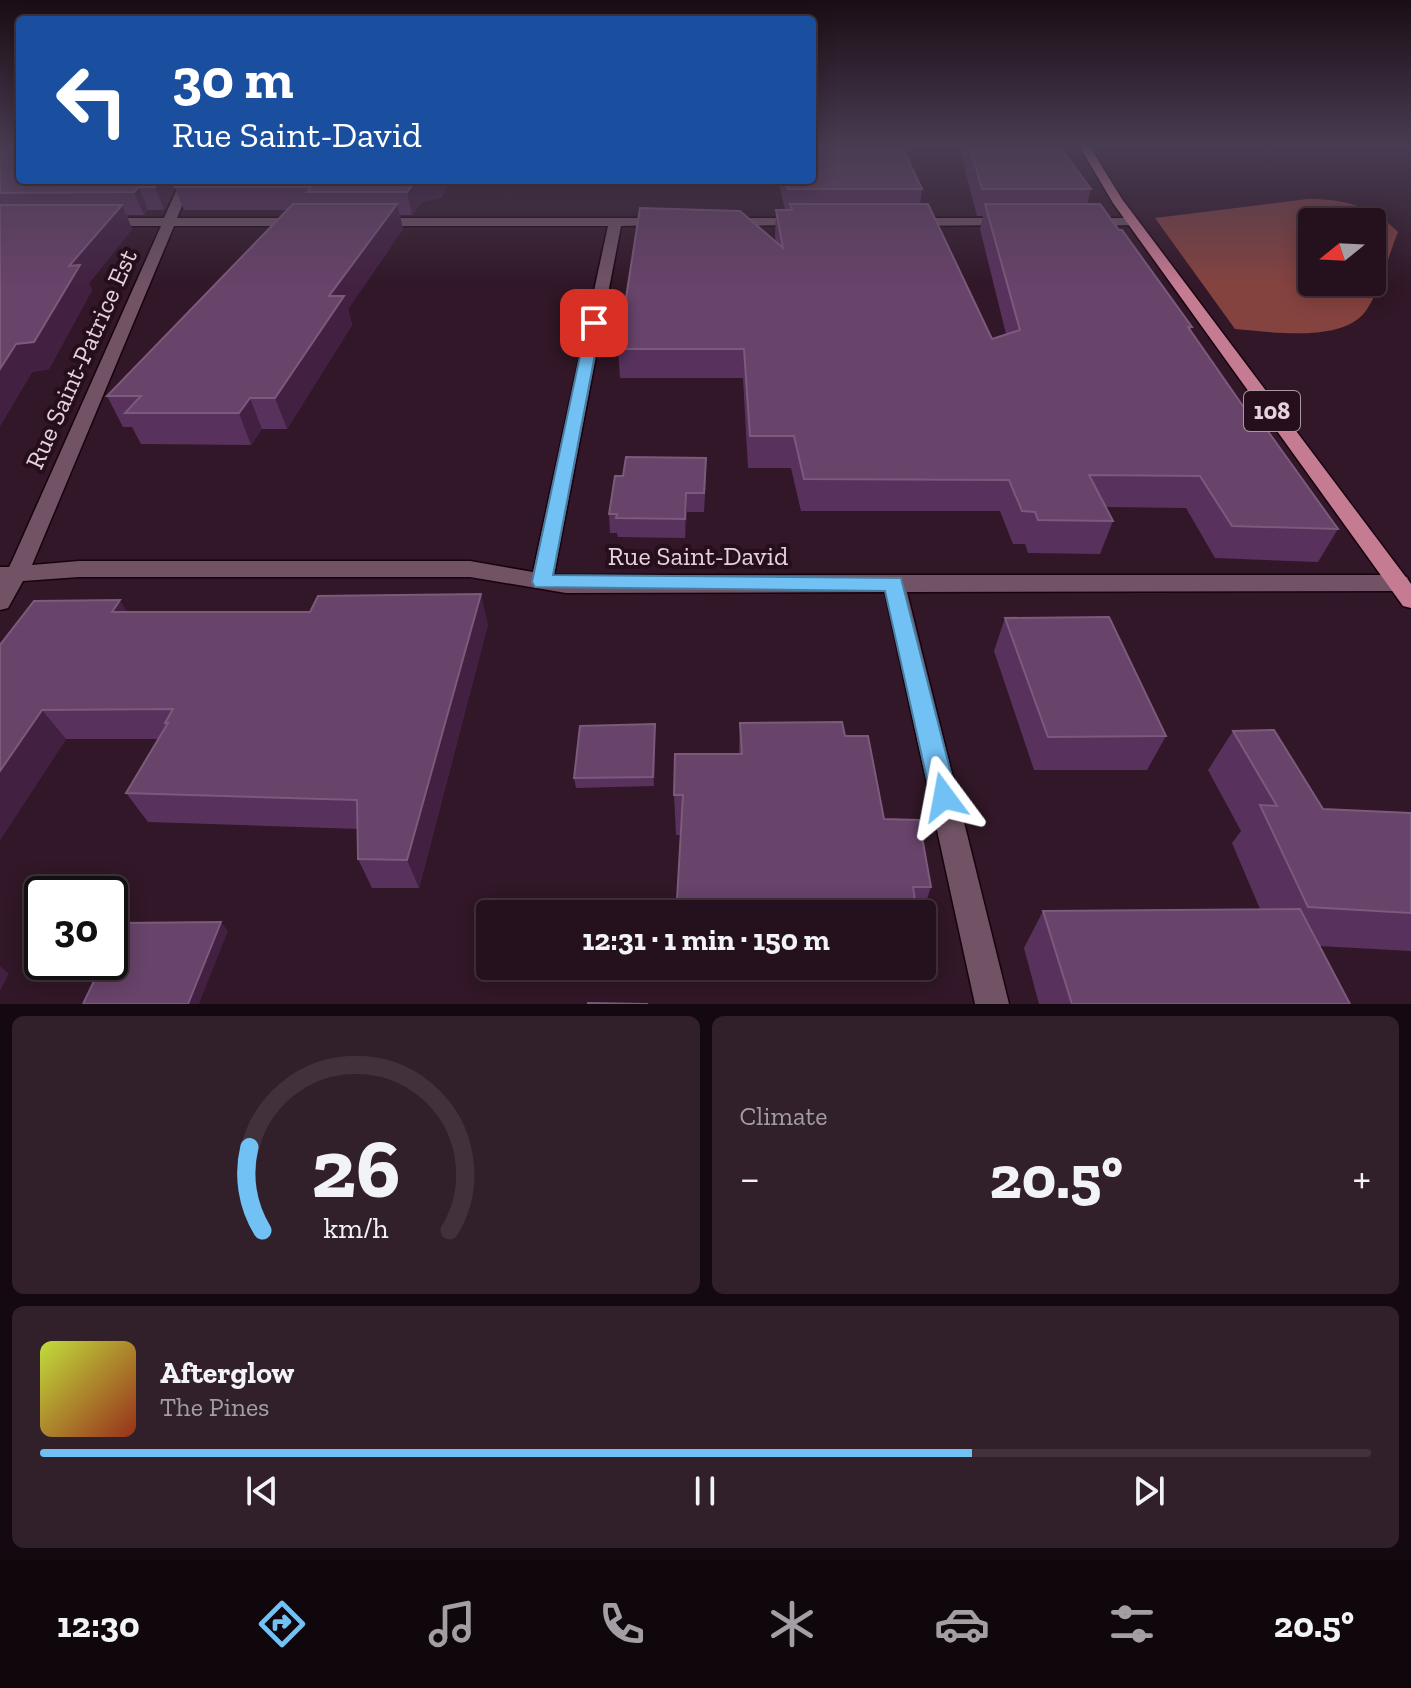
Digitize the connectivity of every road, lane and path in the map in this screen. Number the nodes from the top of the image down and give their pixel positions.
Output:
1 (181, 194) edge
2 (1115, 194) edge
3 (93, 222) edge
4 (170, 222) junction
5 (320, 222) edge
6 (364, 222) edge
7 (615, 222) junction
8 (673, 222) edge
9 (717, 222) edge
10 (813, 222) edge
11 (893, 222) edge
12 (1021, 222) edge
13 (1069, 222) edge
14 (1133, 222) junction
15 (8, 575) edge
16 (542, 582) junction
17 (894, 583) junction
18 (1405, 592) edge
19 (0, 602) edge
20 (992, 1004) edge

1 - 4 street, Rue Saint-Patrice Est
2 - 14 main road, 108
3 - 4 street
4 - 5 street
4 - 15 street, Rue Saint-Patrice Est
6 - 7 street
7 - 8 street
7 - 16 street
9 - 10 street
11 - 12 street
13 - 14 street
14 - 18 main road, 108
15 - 16 street, Rue Saint-David
15 - 19 street, Rue Saint-Patrice Est
16 - 17 street, Rue Saint-David
17 - 18 street, Rue Saint-David
17 - 20 street

